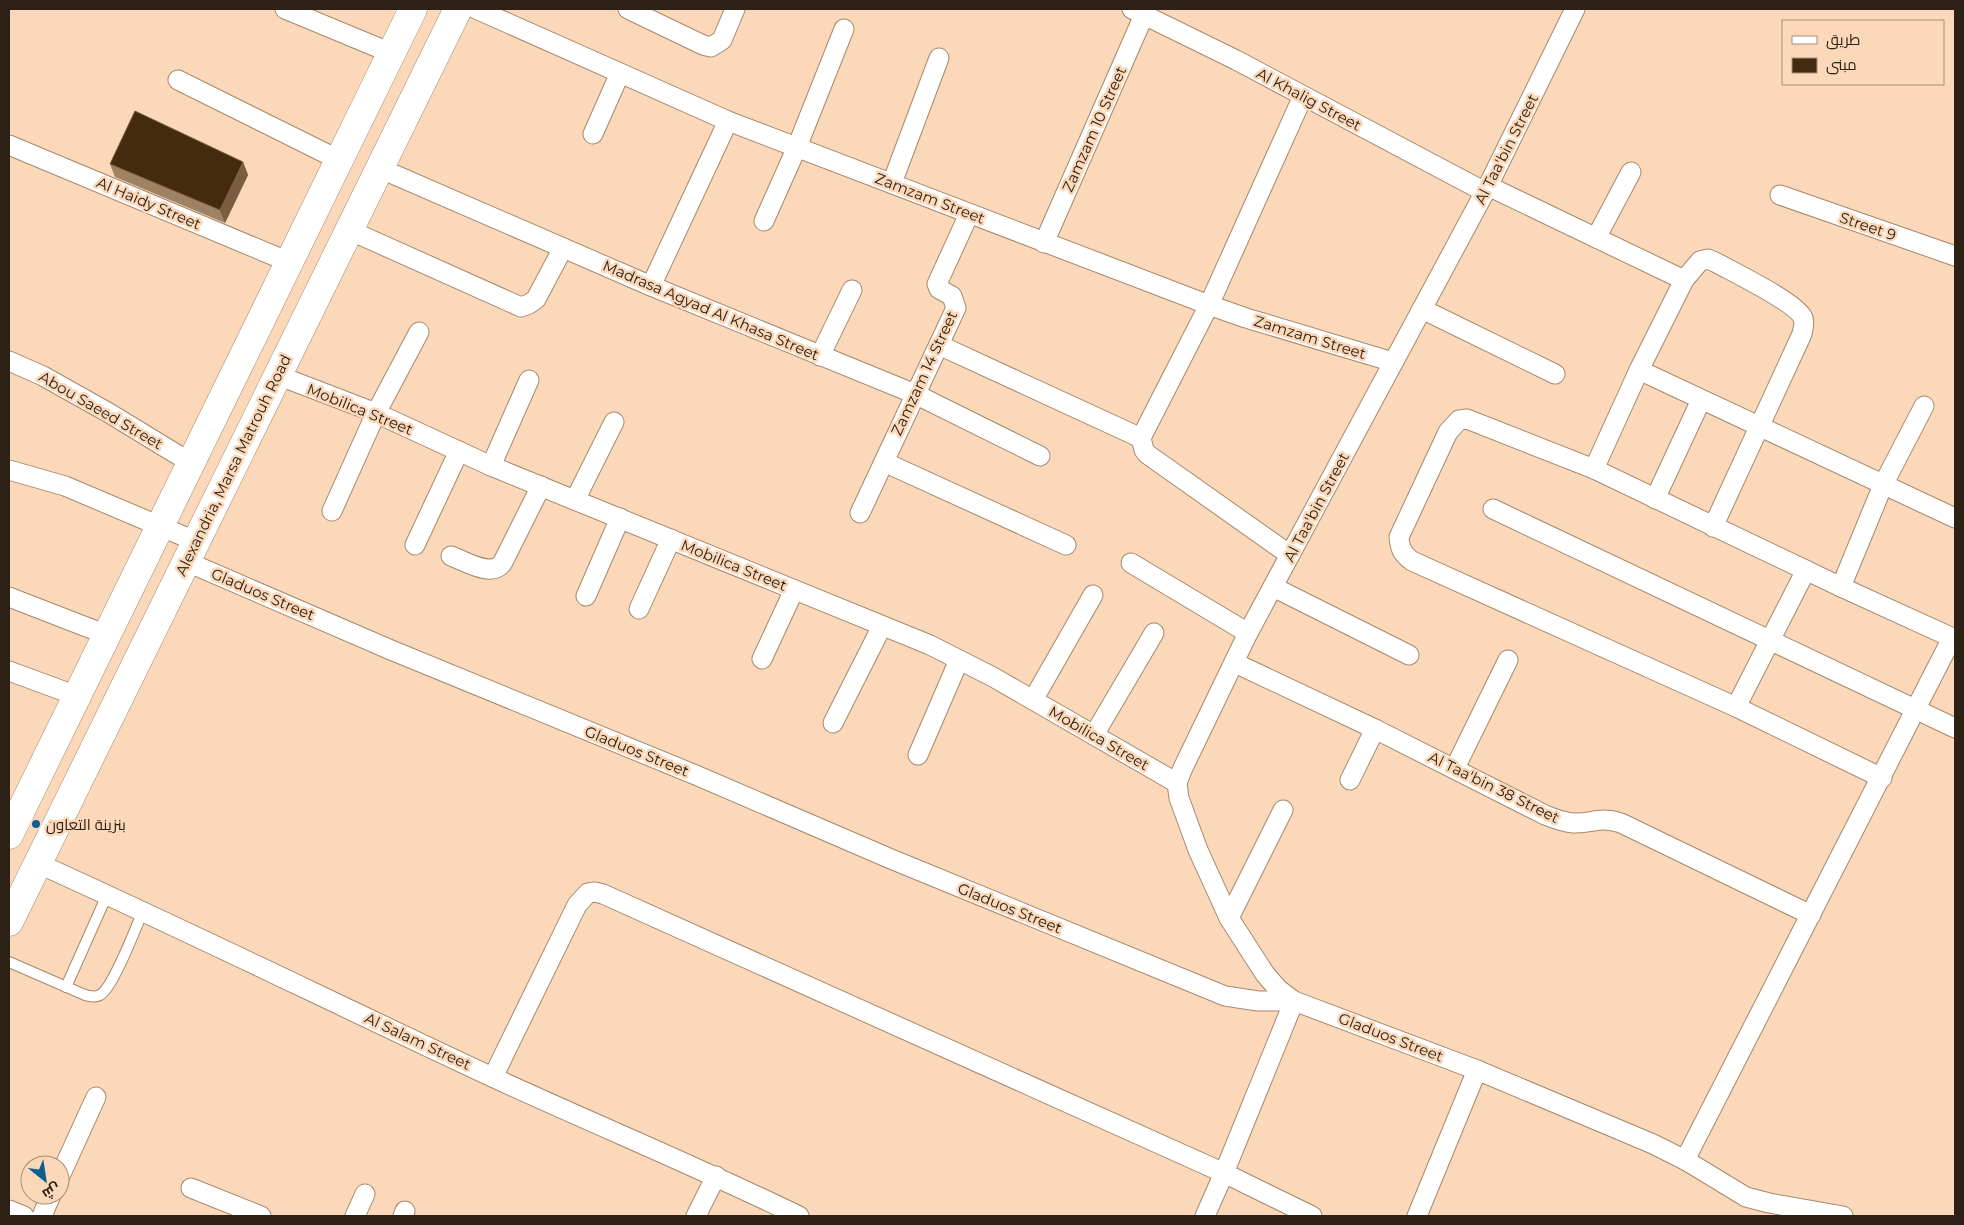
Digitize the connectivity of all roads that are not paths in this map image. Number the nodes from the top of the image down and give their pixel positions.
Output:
1 (286, 9) edge
2 (413, 9) edge
3 (458, 9) edge
4 (476, 9) edge
5 (628, 9) edge
6 (735, 9) edge
7 (1575, 9) edge
8 (1138, 12) edge
9 (844, 29) dead end
10 (391, 53) junction
11 (939, 58) dead end
12 (620, 73) junction
13 (178, 80) dead end
14 (1303, 96) junction
15 (728, 121) junction
16 (593, 134) dead end
17 (9, 144) edge
18 (797, 147) junction
19 (339, 160) junction
20 (379, 168) junction
21 (1631, 172) dead end
22 (892, 183) junction
23 (1486, 189) junction
24 (1780, 195) dead end
25 (969, 214) junction
26 (764, 221) dead end
27 (349, 230) junction
28 (1596, 238) junction
29 (1044, 243) junction
30 (562, 248) junction
31 (1955, 256) edge
32 (289, 262) junction
33 (1684, 280) junction
34 (651, 286) junction
35 (852, 290) dead end
36 (1209, 305) junction
37 (1422, 309) junction
38 (419, 332) dead end
39 (939, 345) junction
40 (820, 356) junction
41 (1393, 362) junction
42 (10, 364) edge
43 (1639, 370) junction
44 (1554, 374) dead end
45 (277, 375) junction
46 (529, 380) dead end
47 (915, 394) junction
48 (1701, 400) junction
49 (1924, 406) dead end
50 (376, 414) junction
51 (614, 422) dead end
52 (1760, 428) junction
53 (1141, 438) junction
54 (459, 451) junction
55 (1040, 456) dead end
56 (884, 462) junction
57 (191, 463) junction
58 (491, 466) junction
59 (1594, 469) junction
60 (9, 470) edge
61 (1883, 485) junction
62 (541, 486) junction
63 (1656, 499) junction
64 (575, 500) junction
65 (1493, 509) dead end
66 (332, 511) dead end
67 (860, 512) dead end
68 (620, 518) junction
69 (1955, 518) edge
70 (160, 526) junction
71 (1713, 527) junction
72 (672, 539) junction
73 (416, 545) dead end
74 (1066, 546) dead end
75 (190, 551) junction
76 (1290, 555) junction
77 (451, 556) dead end
78 (1132, 563) dead end
79 (1806, 570) junction
80 (131, 585) junction
81 (1273, 586) junction
82 (1841, 587) junction
83 (794, 590) junction
84 (1093, 595) dead end
85 (586, 596) dead end
86 (9, 597) edge
87 (166, 600) junction
88 (639, 610) dead end
89 (882, 626) junction
90 (1154, 633) dead end
91 (1248, 633) junction
92 (107, 635) junction
93 (1954, 638) edge
94 (1771, 640) junction
95 (1409, 655) dead end
96 (762, 658) dead end
97 (959, 660) junction
98 (1508, 660) dead end
99 (1234, 663) junction
100 (9, 671) edge
101 (77, 696) junction
102 (1033, 700) junction
103 (1736, 707) junction
104 (1916, 709) junction
105 (833, 723) dead end
106 (1955, 728) edge
107 (1375, 729) junction
108 (1094, 735) junction
109 (918, 756) dead end
110 (1454, 768) junction
111 (1882, 778) junction
112 (1350, 780) dead end
113 (1177, 783) junction
114 (1283, 810) dead end
115 (12, 820) edge
116 (37, 863) junction
117 (107, 895) junction
118 (143, 911) junction
119 (1812, 915) junction
120 (1229, 918) junction
121 (9, 922) edge
122 (9, 962) edge
123 (66, 987) junction
124 (1294, 1001) junction
125 (1477, 1070) junction
126 (493, 1077) junction
127 (96, 1096) dead end
128 (69, 1155) edge
129 (1685, 1160) junction
130 (1224, 1173) junction
131 (716, 1176) junction
132 (191, 1188) dead end
133 (365, 1194) dead end
134 (9, 1210) edge
135 (1769, 1210) edge
136 (24, 1216) edge
137 (260, 1216) edge
138 (355, 1216) edge
139 (696, 1216) edge
140 (800, 1216) edge
141 (1204, 1216) edge
142 (1312, 1216) edge
143 (1417, 1216) edge
144 (1843, 1216) edge

1 - 10 street
2 - 10 main road
3 - 20 main road, Alexandria, Marsa Matrouh Road
4 - 12 street, Zamzam Street
5 - 6 street
7 - 23 street, Al Taa'bin Street
8 - 14 street, Al Khalig Street
8 - 29 street, Zamzam 10 Street
9 - 18 street
10 - 19 main road
11 - 22 street
12 - 15 street, Zamzam Street
12 - 16 street
13 - 19 street
14 - 23 street, Al Khalig Street
14 - 36 street
15 - 18 street, Zamzam Street
15 - 34 street
17 - 32 street, Al Haidy Street
18 - 22 street, Zamzam Street
18 - 26 street
19 - 32 main road
20 - 27 main road, Alexandria, Marsa Matrouh Road
20 - 30 street, Madrasa Agyad Al Khasa Street
21 - 28 street
22 - 25 street, Zamzam Street
23 - 28 street, Al Khalig Street
23 - 37 street, Al Taa'bin Street
24 - 31 street, Street 9
25 - 29 street, Zamzam Street
25 - 39 street, Zamzam 14 Street
27 - 30 street
27 - 45 main road, Alexandria, Marsa Matrouh Road
28 - 33 street, Al Khalig Street
29 - 36 street, Zamzam Street
30 - 34 street, Madrasa Agyad Al Khasa Street
32 - 57 main road
33 - 43 street
33 - 52 street
34 - 40 street, Madrasa Agyad Al Khasa Street
35 - 40 street
36 - 41 street, Zamzam Street
36 - 53 street
37 - 41 street, Al Taa'bin Street
37 - 44 street
38 - 50 street
39 - 47 street, Zamzam 14 Street
39 - 53 street
40 - 47 street, Madrasa Agyad Al Khasa Street
41 - 76 street, Al Taa'bin Street
42 - 57 street, Abou Saeed Street
43 - 48 street
43 - 59 street
45 - 50 street, Mobilica Street
45 - 75 main road, Alexandria, Marsa Matrouh Road
46 - 58 street
47 - 55 street, Madrasa Agyad Al Khasa Street
47 - 56 street, Zamzam 14 Street
48 - 52 street
48 - 63 street
49 - 61 street
50 - 54 street, Mobilica Street
50 - 66 street
51 - 64 street
52 - 61 street
52 - 71 street
53 - 76 street
54 - 58 street, Mobilica Street
54 - 73 street
56 - 67 street, Zamzam 14 Street
56 - 74 street
57 - 70 main road
58 - 62 street, Mobilica Street
59 - 63 street
59 - 103 street
60 - 70 street, Gladuos Street
61 - 69 street
61 - 82 street
62 - 64 street, Mobilica Street
62 - 77 street
63 - 71 street
64 - 68 street, Mobilica Street
65 - 94 street
68 - 72 street, Mobilica Street
68 - 85 street
70 - 75 street, Gladuos Street
70 - 80 main road
71 - 79 street
72 - 83 street, Mobilica Street
72 - 88 street
75 - 87 main road, Alexandria, Marsa Matrouh Road
75 - 124 street, Gladuos Street
76 - 81 street, Al Taa'bin Street
78 - 91 street
79 - 82 street
79 - 94 street
80 - 87 main road
80 - 92 main road
81 - 91 street, Al Taa'bin Street
81 - 95 street
82 - 93 street
83 - 89 street, Mobilica Street
83 - 96 street
84 - 102 street
86 - 92 street
87 - 116 main road, Alexandria, Marsa Matrouh Road
89 - 97 street, Mobilica Street
89 - 105 street
90 - 108 street
91 - 99 street, Al Taa'bin Street
92 - 101 main road
93 - 104 street
94 - 103 street
94 - 104 street
97 - 102 street, Mobilica Street
97 - 109 street
98 - 110 street
99 - 107 street, Al Taa'bin 38 Street
99 - 113 street, Al Taa'bin Street
100 - 101 street
101 - 115 main road
102 - 108 street, Mobilica Street
103 - 111 street
104 - 106 street
104 - 111 street
107 - 110 street, Al Taa'bin 38 Street
107 - 112 street
108 - 113 street, Mobilica Street
110 - 119 street, Al Taa'bin 38 Street
111 - 119 street
113 - 120 street
114 - 120 street
116 - 117 street, Al Salam Street
116 - 121 main road, Alexandria, Marsa Matrouh Road
117 - 118 street, Al Salam Street
117 - 123 lane
118 - 123 lane
118 - 126 street, Al Salam Street
119 - 129 street
120 - 124 street
122 - 123 lane
124 - 125 street, Gladuos Street
124 - 130 street
125 - 129 street, Gladuos Street
125 - 143 street
126 - 130 street
126 - 131 street, Al Salam Street
127 - 128 street
129 - 135 street, Gladuos Street
130 - 141 street
130 - 142 street
131 - 139 street
131 - 140 street, Al Salam Street
132 - 137 street
133 - 138 street
134 - 136 street
135 - 144 street, Gladuos Street

